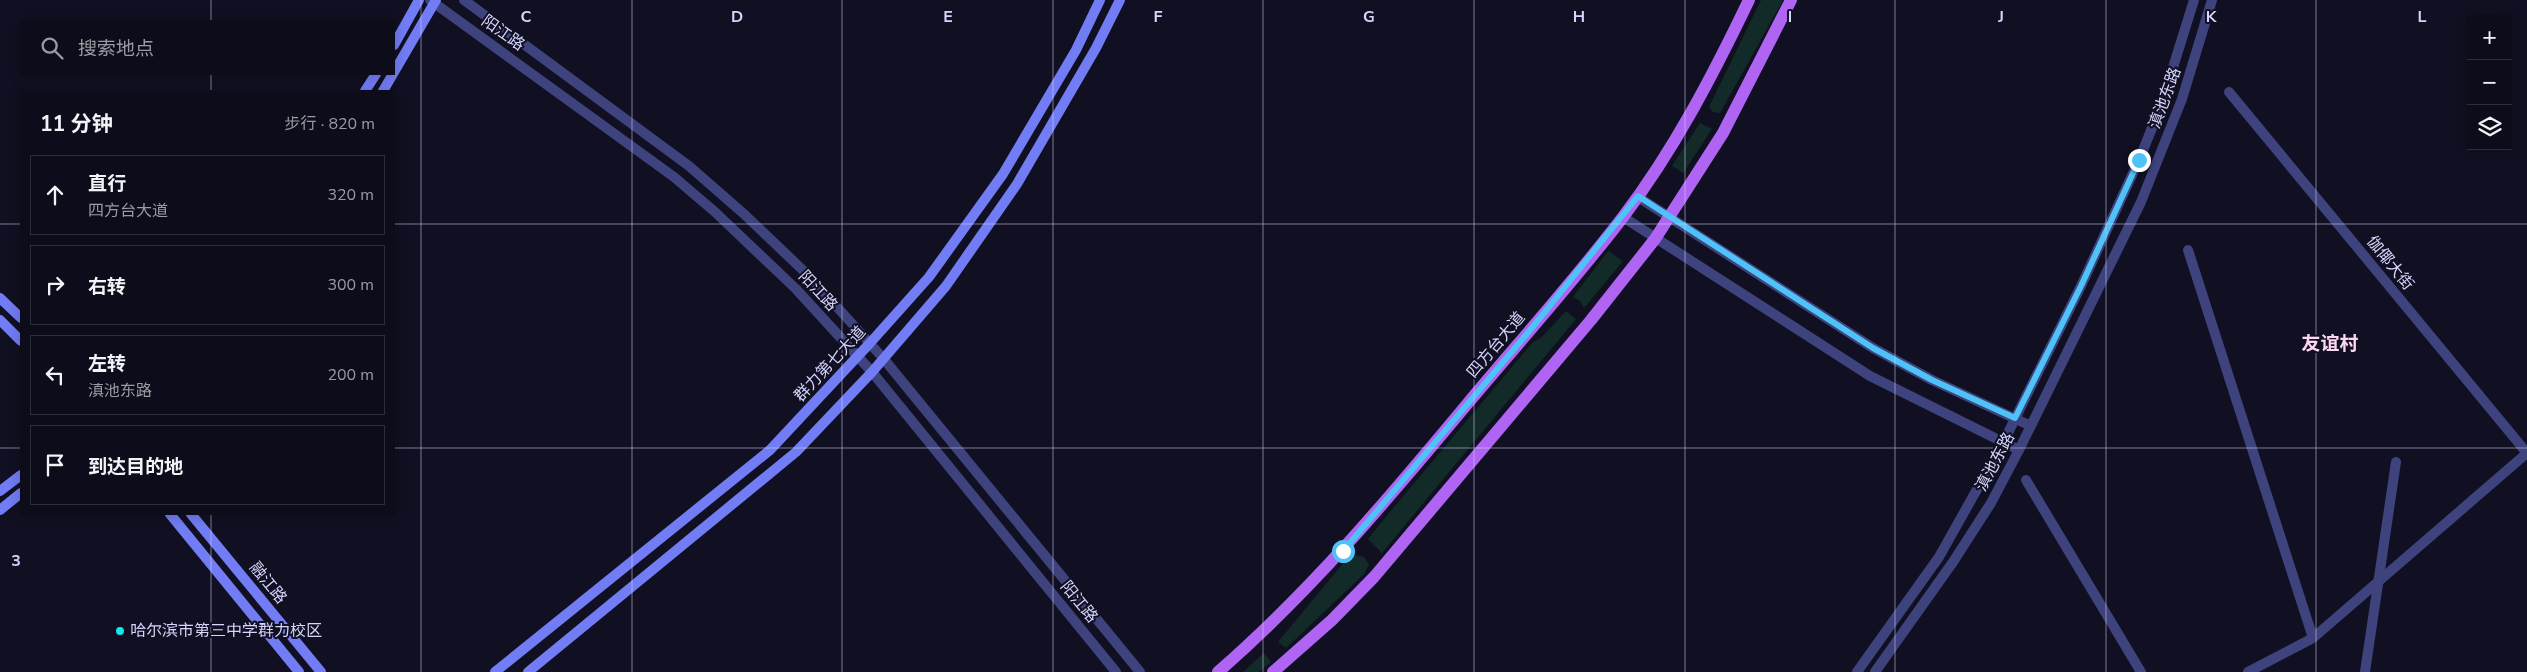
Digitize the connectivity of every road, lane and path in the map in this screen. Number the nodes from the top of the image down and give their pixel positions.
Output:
1 (419, 0) edge
2 (464, 0) edge
3 (1100, 0) edge
4 (1120, 0) edge
5 (1749, 0) edge
6 (1791, 0) edge
7 (2194, 0) edge
8 (2212, 0) edge
9 (434, 1) edge
10 (395, 43) edge
11 (395, 70) edge
12 (375, 75) edge
13 (392, 75) edge
14 (366, 90) edge
15 (384, 90) edge
16 (2229, 92) dead end
17 (1638, 196) junction
18 (1623, 218) junction
19 (1670, 218) junction
20 (1655, 239) junction
21 (2188, 250) dead end
22 (0, 298) edge
23 (20, 317) edge
24 (0, 320) edge
25 (20, 340) edge
26 (870, 343) junction
27 (858, 357) junction
28 (883, 358) junction
29 (872, 372) junction
30 (2015, 418) junction
31 (2031, 426) junction
32 (2003, 443) junction
33 (2019, 450) junction
34 (2527, 453) edge
35 (2396, 462) dead end
36 (20, 476) edge
37 (2026, 480) dead end
38 (0, 492) edge
39 (20, 494) edge
40 (0, 510) edge
41 (171, 515) edge
42 (192, 515) edge
43 (2313, 638) junction
44 (298, 672) edge
45 (321, 672) edge
46 (495, 672) edge
47 (528, 672) edge
48 (1116, 672) edge
49 (1140, 672) edge
50 (1218, 672) edge
51 (1273, 672) edge
52 (1857, 672) edge
53 (1874, 672) edge
54 (2141, 672) edge
55 (2248, 672) edge
56 (2365, 672) edge

1 - 10 main road
2 - 26 street, 阳江路
3 - 26 main road, 群力第七大道
4 - 28 main road
5 - 17 main road, 四方台大道
6 - 19 main road
7 - 30 street, 滇池东路
8 - 31 street, 滇池东路
9 - 11 main road
9 - 27 street, 阳江路
12 - 14 main road
13 - 15 main road
16 - 34 street, 伽倻大街
17 - 18 main road, 四方台大道
17 - 19 street
18 - 20 street
18 - 50 main road, 四方台大道
19 - 20 main road
19 - 30 street
20 - 32 street
20 - 51 main road
21 - 43 street
22 - 23 main road
24 - 25 main road
26 - 27 main road, 群力第七大道
26 - 28 street, 阳江路
27 - 29 street, 阳江路
27 - 46 main road, 群力第七大道
28 - 29 main road
28 - 49 street, 阳江路
29 - 47 main road
29 - 48 street, 阳江路
30 - 31 street
30 - 32 street, 滇池东路
31 - 33 street, 滇池东路
32 - 33 street
32 - 52 street, 滇池东路
33 - 53 street, 滇池东路
34 - 43 street
35 - 56 street
36 - 38 main road
37 - 54 street
39 - 40 main road
41 - 44 main road, 融江路
42 - 45 main road, 融江路
43 - 55 street

